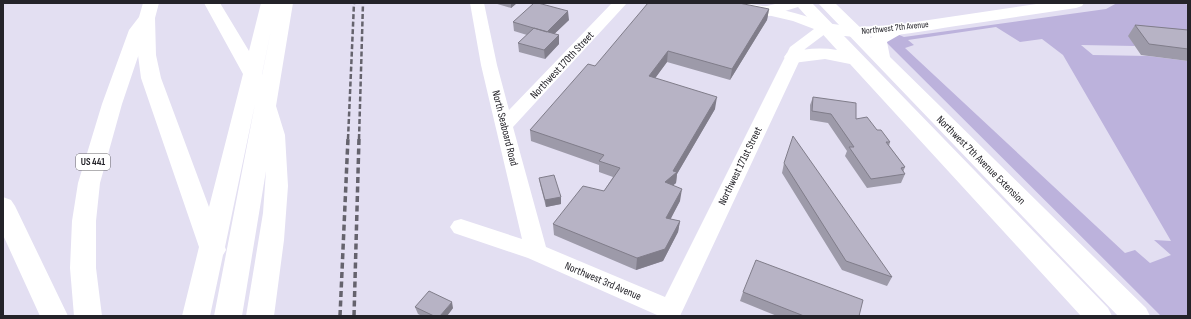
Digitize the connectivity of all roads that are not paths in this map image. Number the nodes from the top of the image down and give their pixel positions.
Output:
1 (212, 3) edge
2 (269, 3) edge
3 (286, 3) edge
4 (477, 3) edge
5 (620, 3) edge
6 (733, 3) edge
7 (793, 3) edge
8 (803, 3) edge
9 (826, 3) edge
10 (985, 3) edge
11 (1076, 3) edge
12 (149, 10) edge
13 (769, 11) junction
14 (843, 28) junction
15 (895, 30) junction
16 (793, 57) junction
17 (881, 58) junction
18 (857, 60) junction
19 (504, 126) junction
20 (3, 206) edge
21 (461, 227) dead end
22 (536, 252) junction
23 (669, 313) edge
24 (54, 316) edge
25 (88, 316) edge
26 (196, 316) edge
27 (227, 316) edge
28 (260, 316) edge
29 (1098, 316) edge
30 (1136, 316) edge

1 - 28 main road
2 - 26 main road
3 - 27 main road
4 - 19 street, North Seaboard Road
5 - 19 street, Northwest 170th Street
6 - 13 street
7 - 13 main road
8 - 14 main road, Northwest 7th Avenue Extension
9 - 14 main road, Northwest 7th Avenue Extension
10 - 14 main road, Northwest 7th Avenue
11 - 15 main road, Northwest 7th Avenue
12 - 25 main road, US 441
12 - 27 main road
13 - 14 street
14 - 15 main road, Northwest 7th Avenue
14 - 16 street, Northwest 171st Street
14 - 17 main road, Northwest 7th Avenue Extension
14 - 18 main road, Northwest 7th Avenue Extension
15 - 17 main road
16 - 18 main road
16 - 23 street, Northwest 171st Street
17 - 30 main road, Northwest 7th Avenue Extension
18 - 29 main road, Northwest 7th Avenue Extension
19 - 22 street, North Seaboard Road
20 - 24 main road
21 - 22 street, Northwest 3rd Avenue
22 - 23 street, Northwest 3rd Avenue

